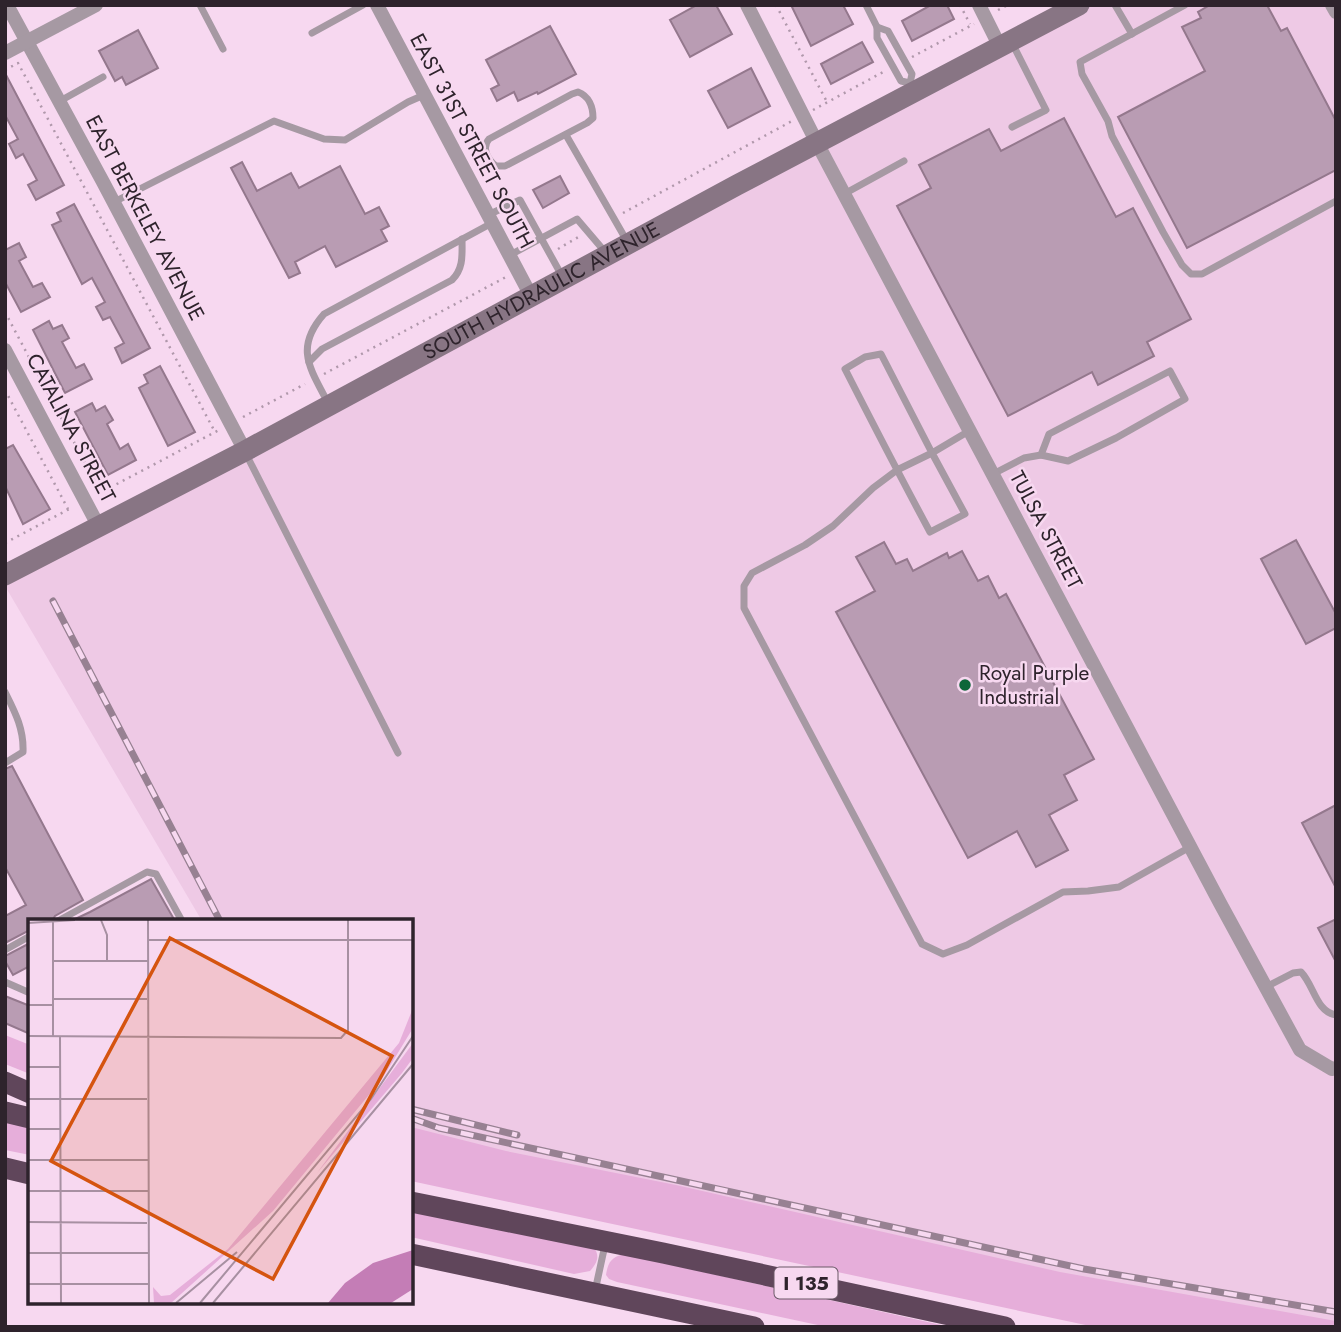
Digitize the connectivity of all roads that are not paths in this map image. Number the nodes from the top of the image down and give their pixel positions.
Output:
1 (8, 5) edge
2 (96, 5) edge
3 (200, 5) edge
4 (363, 5) edge
5 (377, 5) edge
6 (747, 5) edge
7 (866, 5) edge
8 (979, 5) edge
9 (1079, 5) edge
10 (1115, 5) edge
11 (1185, 5) edge
12 (1332, 5) edge
13 (1336, 12) edge
14 (877, 27) junction
15 (312, 33) dead end
16 (1132, 34) junction
17 (27, 42) junction
18 (1006, 44) junction
19 (223, 49) dead end
20 (5, 53) edge
21 (103, 77) dead end
22 (912, 87) junction
23 (424, 94) junction
24 (59, 102) junction
25 (1013, 127) dead end
26 (566, 135) junction
27 (817, 143) junction
28 (904, 161) dead end
29 (844, 194) junction
30 (1336, 201) edge
31 (114, 202) junction
32 (490, 219) junction
33 (542, 238) junction
34 (462, 239) junction
35 (628, 244) junction
36 (509, 255) junction
37 (607, 255) junction
38 (564, 279) junction
39 (531, 296) junction
40 (5, 350) edge
41 (309, 362) junction
42 (329, 405) junction
43 (970, 431) junction
44 (245, 451) junction
45 (932, 453) junction
46 (1041, 455) junction
47 (897, 470) junction
48 (993, 474) junction
49 (99, 527) junction
50 (5, 575) edge
51 (5, 692) edge
52 (398, 753) dead end
53 (5, 764) edge
54 (1190, 847) junction
55 (62, 919) edge
56 (181, 919) edge
57 (28, 937) edge
58 (5, 950) edge
59 (5, 982) edge
60 (1266, 987) junction
61 (28, 992) edge
62 (1336, 1016) edge
63 (1336, 1068) edge
64 (5, 1082) edge
65 (28, 1092) edge
66 (5, 1112) edge
67 (28, 1118) edge
68 (5, 1168) edge
69 (28, 1174) edge
70 (413, 1202) edge
71 (606, 1242) junction
72 (413, 1254) edge
73 (594, 1292) junction
74 (754, 1327) edge
75 (1005, 1327) edge

1 - 17 street, EAST BERKELEY AVENUE
2 - 17 street
3 - 19 lane
4 - 15 lane
5 - 23 street, EAST 31ST STREET SOUTH
6 - 27 street, TULSA STREET
7 - 14 lane
8 - 18 street
9 - 18 street, SOUTH HYDRAULIC AVENUE
10 - 16 lane
11 - 16 lane
12 - 13 street
14 - 22 lane
14 - 22 lane
16 - 30 lane
17 - 20 street
17 - 24 street, EAST BERKELEY AVENUE
18 - 22 street, SOUTH HYDRAULIC AVENUE
18 - 25 lane
21 - 24 lane
22 - 27 street, SOUTH HYDRAULIC AVENUE
23 - 31 lane
23 - 32 street, EAST 31ST STREET SOUTH
24 - 31 street, EAST BERKELEY AVENUE
26 - 26 lane
26 - 35 lane
27 - 29 street, TULSA STREET
27 - 35 street, SOUTH HYDRAULIC AVENUE
28 - 29 lane
29 - 43 street, TULSA STREET
31 - 44 street, EAST BERKELEY AVENUE
32 - 33 lane
32 - 34 lane
32 - 36 street, EAST 31ST STREET SOUTH
33 - 36 lane
33 - 37 lane
33 - 38 lane
34 - 41 lane
34 - 41 lane
35 - 37 street, SOUTH HYDRAULIC AVENUE
36 - 39 street, EAST 31ST STREET SOUTH
37 - 38 street, SOUTH HYDRAULIC AVENUE
38 - 39 street, SOUTH HYDRAULIC AVENUE
39 - 42 street, SOUTH HYDRAULIC AVENUE
40 - 49 street, CATALINA STREET
41 - 42 lane
42 - 44 street, SOUTH HYDRAULIC AVENUE
43 - 45 lane
43 - 48 street, TULSA STREET
44 - 49 street, SOUTH HYDRAULIC AVENUE
44 - 52 lane
45 - 47 lane
45 - 47 lane
45 - 47 lane
46 - 46 lane
46 - 48 lane
47 - 54 lane
48 - 54 street, TULSA STREET
49 - 50 street, SOUTH HYDRAULIC AVENUE
51 - 53 lane
54 - 60 street, TULSA STREET
55 - 56 lane
57 - 58 lane
59 - 61 lane
60 - 62 lane
60 - 63 street, TULSA STREET
64 - 65 highway
66 - 67 highway
68 - 69 highway
70 - 71 highway, I 135
71 - 73 lane
71 - 75 highway, I 135
72 - 73 highway
73 - 74 highway

